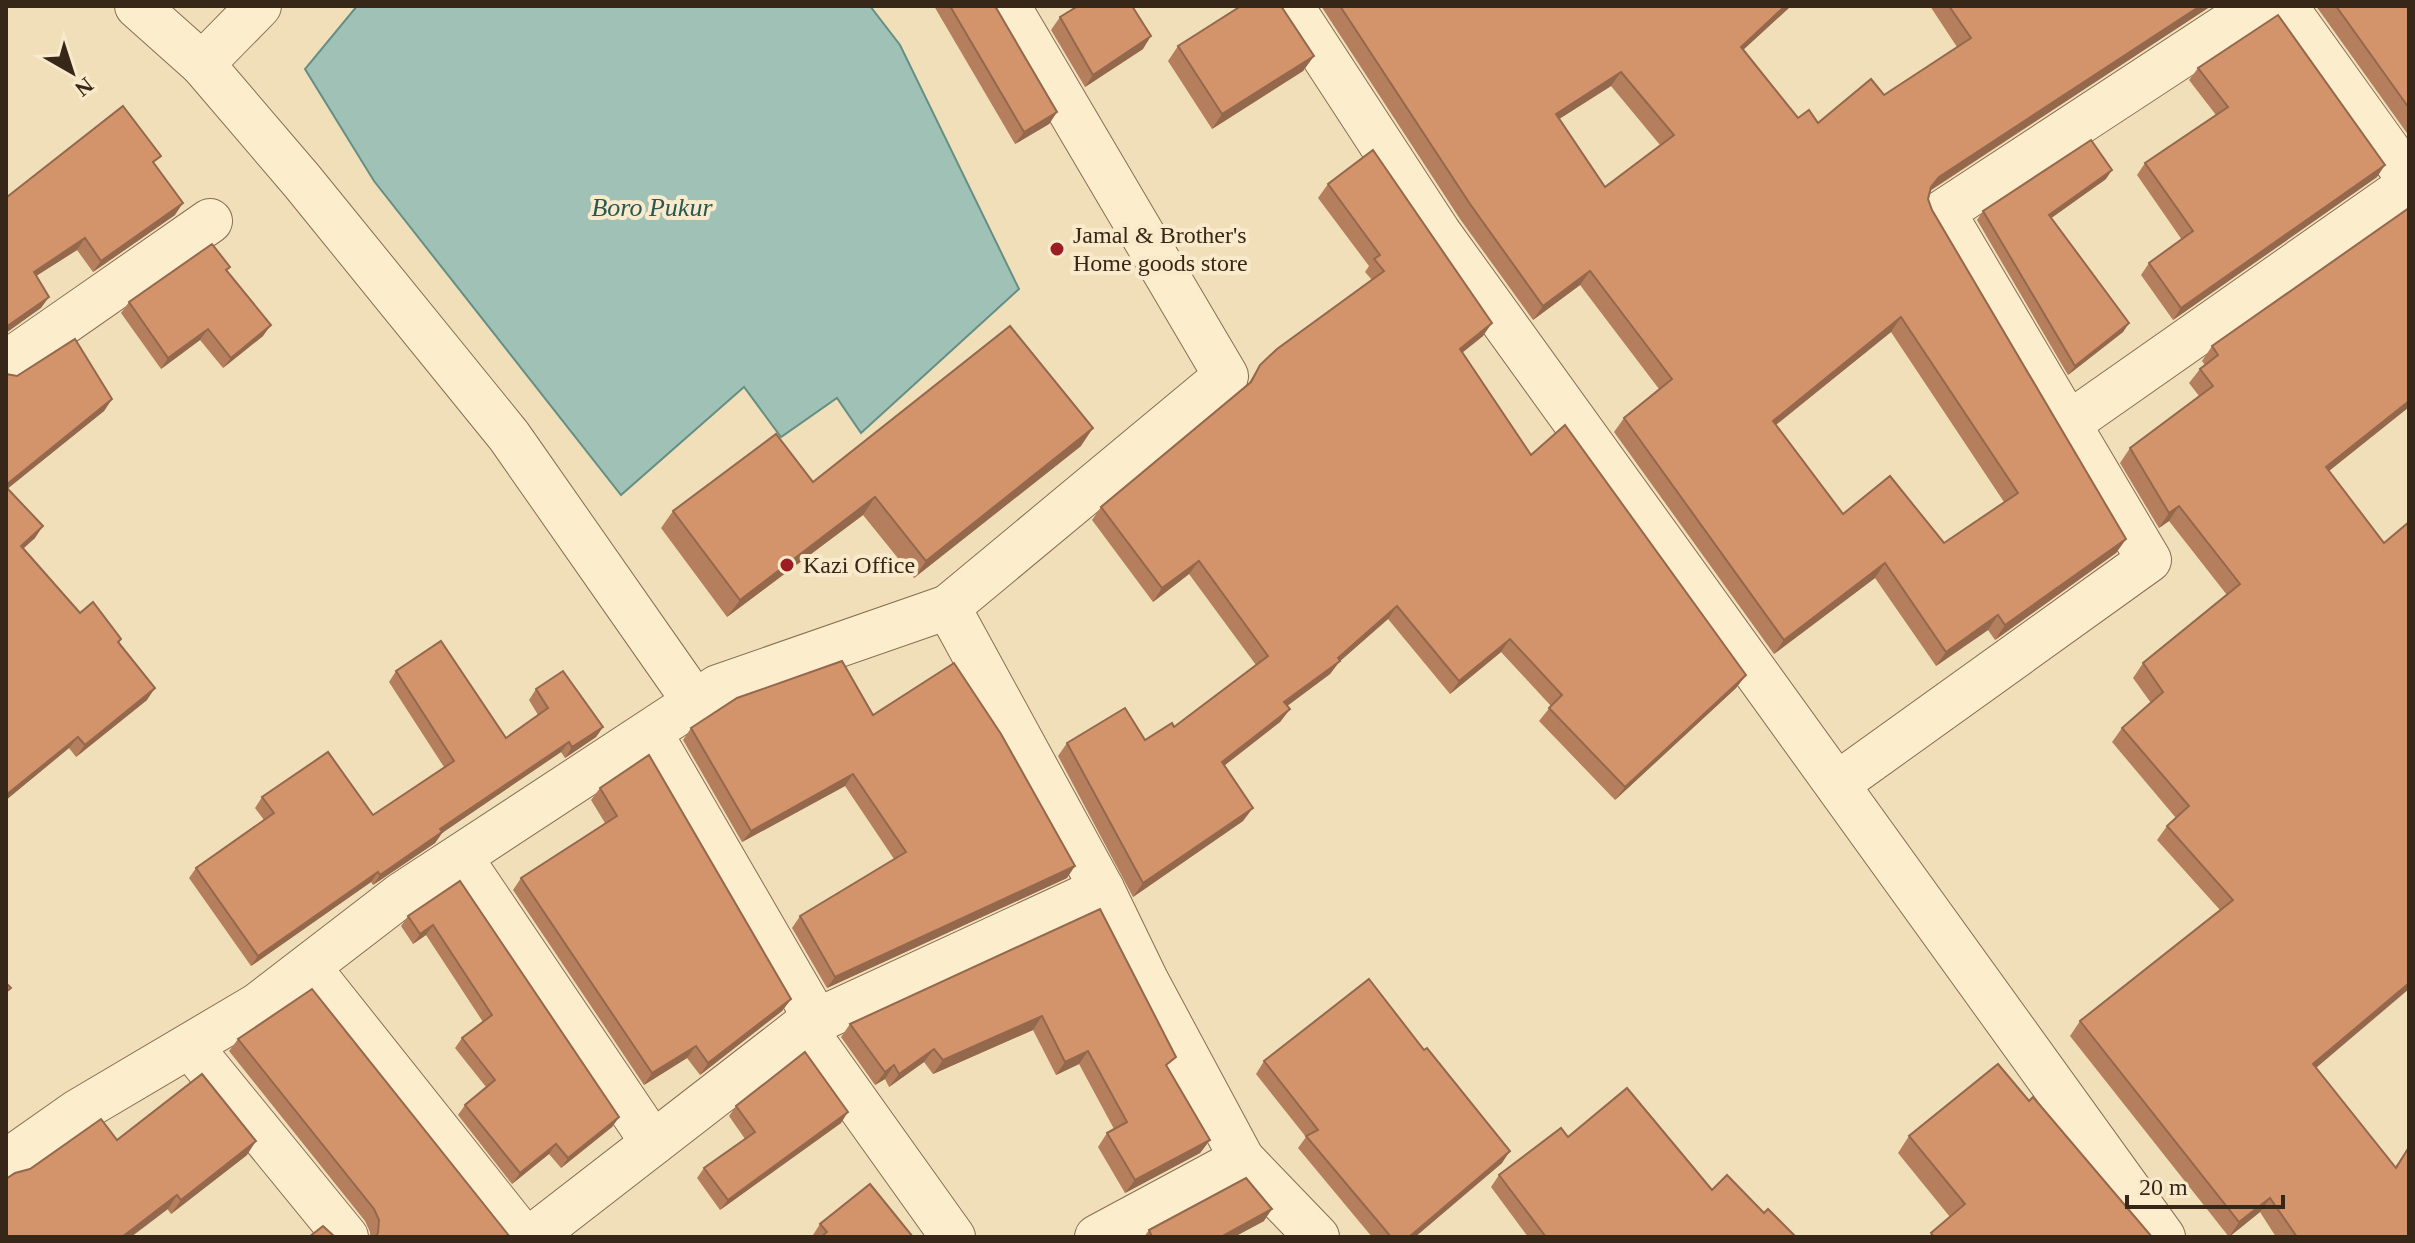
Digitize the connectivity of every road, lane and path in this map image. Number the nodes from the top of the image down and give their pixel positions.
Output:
1 (137, 6) edge
2 (259, 6) edge
3 (1008, 6) edge
4 (1291, 6) edge
5 (2282, 8) edge
6 (202, 64) junction
7 (2409, 179) edge
8 (2409, 185) edge
9 (210, 221) dead end
10 (6, 363) edge
11 (2068, 424) junction
12 (948, 607) junction
13 (695, 702) junction
14 (650, 733) junction
15 (1837, 784) junction
16 (460, 857) junction
17 (1102, 889) junction
18 (309, 968) junction
19 (810, 1024) junction
20 (190, 1046) junction
21 (653, 1143) junction
22 (1242, 1159) junction
23 (6, 1162) edge
24 (346, 1237) edge
25 (523, 1237) edge
26 (532, 1237) edge
27 (953, 1237) edge
28 (1097, 1237) edge
29 (1317, 1237) edge
30 (2163, 1237) edge

1 - 6 street
2 - 6 street
3 - 12 street
4 - 15 street
5 - 7 street
5 - 11 street
6 - 13 street
8 - 11 street
9 - 10 street
11 - 15 street
12 - 13 street
12 - 17 street
13 - 14 street
14 - 16 street
14 - 19 street
15 - 30 street
16 - 18 street
16 - 21 street
17 - 19 street
17 - 22 street
18 - 20 street
18 - 25 street
19 - 21 street
19 - 27 street
20 - 23 street
20 - 24 street
21 - 26 street
22 - 28 street
22 - 29 street

